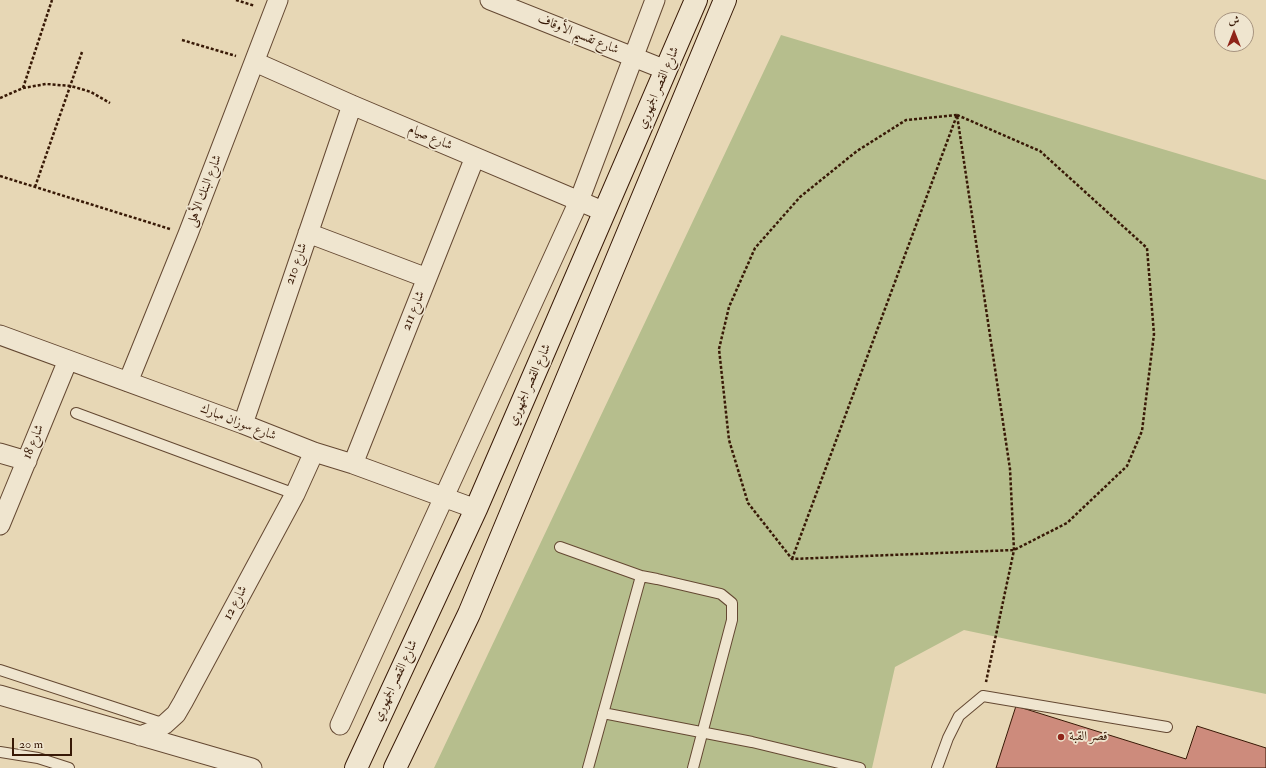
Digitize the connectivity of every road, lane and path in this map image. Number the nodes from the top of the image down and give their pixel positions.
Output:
1 (52, 0) edge
2 (278, 0) edge
3 (490, 0) edge
4 (655, 0) edge
5 (696, 0) edge
6 (725, 0) edge
7 (182, 40) dead end
8 (82, 52) dead end
9 (634, 57) junction
10 (255, 62) junction
11 (666, 70) junction
12 (70, 86) junction
13 (23, 88) junction
14 (0, 98) edge
15 (110, 103) dead end
16 (352, 104) junction
17 (957, 115) junction
18 (475, 157) junction
19 (0, 176) edge
20 (35, 187) junction
21 (579, 201) junction
22 (605, 212) junction
23 (188, 234) junction
24 (308, 234) junction
25 (427, 278) junction
26 (0, 335) edge
27 (68, 360) junction
28 (128, 382) junction
29 (76, 413) dead end
30 (243, 424) junction
31 (314, 452) junction
32 (0, 453) edge
33 (26, 461) junction
34 (353, 464) junction
35 (294, 494) junction
36 (444, 498) junction
37 (476, 509) junction
38 (0, 524) edge
39 (560, 547) dead end
40 (1014, 550) junction
41 (792, 559) junction
42 (641, 576) junction
43 (0, 670) edge
44 (0, 695) edge
45 (982, 696) junction
46 (603, 713) junction
47 (166, 724) junction
48 (340, 725) dead end
49 (1167, 727) dead end
50 (703, 733) junction
51 (140, 736) junction
52 (0, 752) edge
53 (70, 768) edge
54 (252, 768) edge
55 (356, 768) edge
56 (395, 768) edge
57 (588, 768) edge
58 (693, 768) edge
59 (860, 768) edge
60 (937, 768) edge

1 - 13 path
2 - 10 street, شارع البنك الأهلى
3 - 9 street, شارع تقسيم الأوقاف
4 - 9 street
5 - 11 main road, شارع القصر الجمهوري
6 - 56 main road, شارع القصر الجمهوري
7 - 10 path
8 - 12 path
9 - 11 street, شارع تقسيم الأوقاف
9 - 21 street
10 - 16 street, شارع صيام
10 - 23 street, شارع البنك الأهلى
11 - 22 main road, شارع القصر الجمهوري
12 - 13 path
12 - 15 path
12 - 20 path
13 - 14 path
16 - 18 street, شارع صيام
16 - 24 street, شارع 210
17 - 40 path
17 - 40 path
17 - 41 path
17 - 41 path
18 - 21 street, شارع صيام
18 - 25 street, شارع 211
19 - 20 path
20 - 23 path
21 - 22 street, شارع صيام
21 - 36 street
22 - 37 main road, شارع القصر الجمهوري
23 - 28 street, شارع البنك الأهلى
24 - 25 street
24 - 30 street, شارع 210
25 - 34 street, شارع 211
26 - 27 street, شارع سوزان مبارك
27 - 28 street, شارع سوزان مبارك
27 - 33 street, شارع 18
28 - 30 street, شارع سوزان مبارك
29 - 35 lane
30 - 31 street, شارع سوزان مبارك
31 - 34 street, شارع سوزان مبارك
31 - 35 street, شارع 12
32 - 33 street
33 - 38 street, شارع 18
34 - 36 street, شارع سوزان مبارك
35 - 47 street, شارع 12
36 - 37 street, شارع سوزان مبارك
36 - 48 street
37 - 55 main road, شارع القصر الجمهوري
39 - 42 lane
40 - 41 path
40 - 45 path
42 - 46 lane
42 - 50 lane
43 - 47 lane
44 - 51 street
45 - 49 lane
45 - 60 lane
46 - 50 lane
46 - 57 lane
47 - 51 street, شارع 12
50 - 58 lane
50 - 59 lane
51 - 54 street
52 - 53 lane

